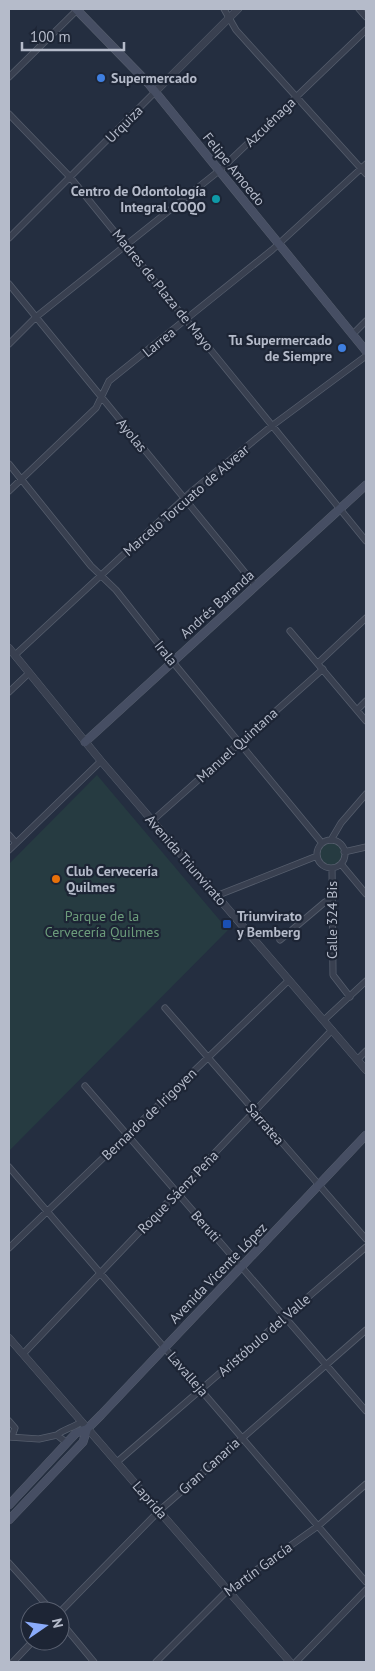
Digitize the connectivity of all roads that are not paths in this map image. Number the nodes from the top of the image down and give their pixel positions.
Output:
1 (224, 9) edge
2 (238, 9) edge
3 (359, 9) edge
4 (81, 10) edge
5 (366, 17) edge
6 (229, 18) junction
7 (366, 30) edge
8 (9, 77) edge
9 (156, 92) junction
10 (296, 97) junction
11 (9, 114) edge
12 (366, 164) edge
13 (361, 169) junction
14 (220, 170) junction
15 (366, 174) edge
16 (70, 177) junction
17 (9, 238) edge
18 (279, 244) junction
19 (127, 246) junction
20 (9, 284) edge
21 (36, 318) junction
22 (187, 319) junction
23 (366, 322) edge
24 (353, 334) junction
25 (9, 344) edge
26 (366, 351) edge
27 (366, 356) edge
28 (102, 397) junction
29 (273, 425) junction
30 (9, 464) edge
31 (21, 480) junction
32 (366, 485) edge
33 (9, 490) edge
34 (184, 498) junction
35 (340, 509) junction
36 (366, 541) edge
37 (100, 574) junction
38 (256, 586) junction
39 (366, 618) edge
40 (290, 630) dead end
41 (9, 648) edge
42 (15, 655) junction
43 (172, 662) junction
44 (318, 663) junction
45 (322, 669) junction
46 (29, 672) junction
47 (9, 692) edge
48 (366, 701) edge
49 (357, 710) junction
50 (366, 721) edge
51 (85, 742) junction
52 (240, 742) junction
53 (101, 761) junction
54 (366, 794) edge
55 (152, 821) junction
56 (9, 835) edge
57 (331, 840) junction
58 (322, 843) junction
59 (16, 844) junction
60 (366, 846) edge
61 (9, 850) edge
62 (344, 852) junction
63 (317, 856) junction
64 (341, 864) junction
65 (332, 868) junction
66 (366, 894) edge
67 (216, 896) junction
68 (332, 899) junction
69 (280, 940) dead end
70 (288, 980) junction
71 (366, 980) edge
72 (350, 997) junction
73 (165, 1008) dead end
74 (324, 1020) junction
75 (332, 1030) junction
76 (366, 1051) edge
77 (208, 1058) junction
78 (358, 1059) junction
79 (366, 1070) edge
80 (85, 1086) dead end
81 (255, 1112) junction
82 (366, 1135) edge
83 (127, 1136) junction
84 (9, 1167) edge
85 (318, 1186) junction
86 (177, 1194) junction
87 (48, 1211) junction
88 (366, 1239) edge
89 (366, 1246) edge
90 (9, 1248) edge
91 (242, 1266) junction
92 (101, 1272) junction
93 (285, 1317) junction
94 (366, 1330) edge
95 (9, 1338) edge
96 (164, 1347) junction
97 (23, 1354) junction
98 (326, 1364) junction
99 (201, 1390) junction
100 (366, 1412) edge
101 (9, 1421) edge
102 (81, 1422) junction
103 (87, 1429) junction
104 (57, 1435) junction
105 (11, 1437) edge
106 (242, 1437) junction
107 (67, 1443) junction
108 (117, 1462) junction
109 (366, 1484) edge
110 (9, 1505) edge
111 (159, 1511) junction
112 (9, 1520) edge
113 (318, 1526) junction
114 (9, 1563) edge
115 (366, 1582) edge
116 (228, 1590) junction
117 (366, 1590) edge
118 (43, 1601) edge
119 (70, 1602) edge
120 (70, 1633) edge
121 (23, 1651) edge
122 (13, 1662) edge
123 (94, 1662) edge
124 (156, 1662) edge
125 (290, 1662) edge
126 (296, 1662) edge

1 - 6 street
2 - 6 street, Urquiza
3 - 5 street
4 - 8 street
4 - 9 main road, Felipe Amoedo
6 - 9 street, Urquiza
6 - 10 street
7 - 10 street, Azcuénaga
9 - 14 main road, Felipe Amoedo
9 - 16 street, Urquiza
10 - 13 street
10 - 14 street, Azcuénaga
11 - 16 street, Madres de Plaza de Mayo
12 - 13 street, Larrea
13 - 15 street
13 - 18 street, Larrea
14 - 18 main road, Felipe Amoedo
14 - 19 street, Azcuénaga
16 - 17 street, Urquiza
16 - 19 street, Madres de Plaza de Mayo
18 - 22 street, Larrea
18 - 24 main road, Felipe Amoedo
19 - 21 street, Azcuénaga
19 - 22 street, Madres de Plaza de Mayo
20 - 21 street, Ayolas
21 - 25 street, Azcuénaga
21 - 28 street, Ayolas
22 - 28 street, Larrea
22 - 29 street, Madres de Plaza de Mayo
23 - 24 street
24 - 26 main road, Felipe Amoedo
27 - 29 street, Marcelo Torcuato de Alvear
28 - 31 street, Larrea
28 - 34 street, Ayolas
29 - 34 street, Marcelo Torcuato de Alvear
29 - 35 street, Madres de Plaza de Mayo
30 - 31 street, Irala
31 - 33 street, Larrea
31 - 37 street, Irala
32 - 35 main road, Andrés Baranda
34 - 37 street, Marcelo Torcuato de Alvear
34 - 38 street, Ayolas
35 - 36 street, Madres de Plaza de Mayo
35 - 38 main road, Andrés Baranda
37 - 42 street, Marcelo Torcuato de Alvear
37 - 43 street, Irala
38 - 43 main road, Andrés Baranda
39 - 44 street
40 - 44 street
41 - 42 street, Avenida Triunvirato
42 - 46 street, Avenida Triunvirato
43 - 51 main road, Andrés Baranda
43 - 52 street, Irala
44 - 45 street
45 - 49 street
45 - 52 street, Manuel Quintana
46 - 47 street
46 - 51 street, Avenida Triunvirato
48 - 49 street
49 - 50 street
51 - 53 street, Avenida Triunvirato
52 - 55 street, Manuel Quintana
52 - 58 street, Irala
53 - 55 street, Avenida Triunvirato
53 - 59 street
54 - 57 street
55 - 67 street, Avenida Triunvirato
56 - 59 street
57 - 58 street
57 - 62 street
58 - 63 street
59 - 61 street
60 - 62 street
62 - 64 street
63 - 65 street
63 - 67 street
64 - 65 street
64 - 66 street
65 - 68 street, Calle 324 Bis
67 - 70 street, Avenida Triunvirato
68 - 69 street
68 - 72 street, Calle 324 Bis
70 - 74 street, Avenida Triunvirato
70 - 77 street, Bernardo de Irigoyen
71 - 72 street
72 - 74 street
73 - 77 street, Sarratea
74 - 75 street, Avenida Triunvirato
75 - 78 street, Avenida Triunvirato
75 - 81 street, Roque Sáenz Peña
76 - 78 street
77 - 81 street, Sarratea
77 - 83 street, Bernardo de Irigoyen
78 - 79 street, Avenida Triunvirato
80 - 83 street, Beruti
81 - 85 street, Sarratea
81 - 86 street, Roque Sáenz Peña
82 - 85 main road, Avenida Vicente López
83 - 86 street, Beruti
83 - 87 street, Bernardo de Irigoyen
84 - 87 street, Lavalleja
85 - 88 street, Sarratea
85 - 91 main road, Avenida Vicente López
86 - 91 street, Beruti
86 - 92 street, Roque Sáenz Peña
87 - 90 street, Bernardo de Irigoyen
87 - 92 street, Lavalleja
89 - 93 street, Aristóbulo del Valle
91 - 93 street, Beruti
91 - 96 main road, Avenida Vicente López
92 - 96 street, Lavalleja
92 - 97 street, Roque Sáenz Peña
93 - 98 street, Beruti
93 - 99 street, Aristóbulo del Valle
94 - 98 street, Gran Canaria
95 - 97 street, Laprida
96 - 99 street, Lavalleja
96 - 103 main road, Avenida Vicente López
97 - 102 street, Laprida
98 - 100 street, Beruti
98 - 106 street, Gran Canaria
99 - 106 street, Lavalleja
99 - 108 street, Aristóbulo del Valle
101 - 105 street
102 - 103 street, Laprida
102 - 104 street
103 - 107 main road
103 - 108 street, Laprida
103 - 112 main road
104 - 105 street
104 - 107 street
106 - 111 street, Gran Canaria
106 - 113 street, Lavalleja
107 - 110 main road
108 - 111 street, Laprida
109 - 113 street, Martín García
111 - 116 street, Laprida
111 - 119 street, Gran Canaria
113 - 115 street, Lavalleja
113 - 116 street, Martín García
114 - 118 street
116 - 124 street, Martín García
116 - 125 street, Laprida
117 - 126 street
120 - 123 street
121 - 122 street

